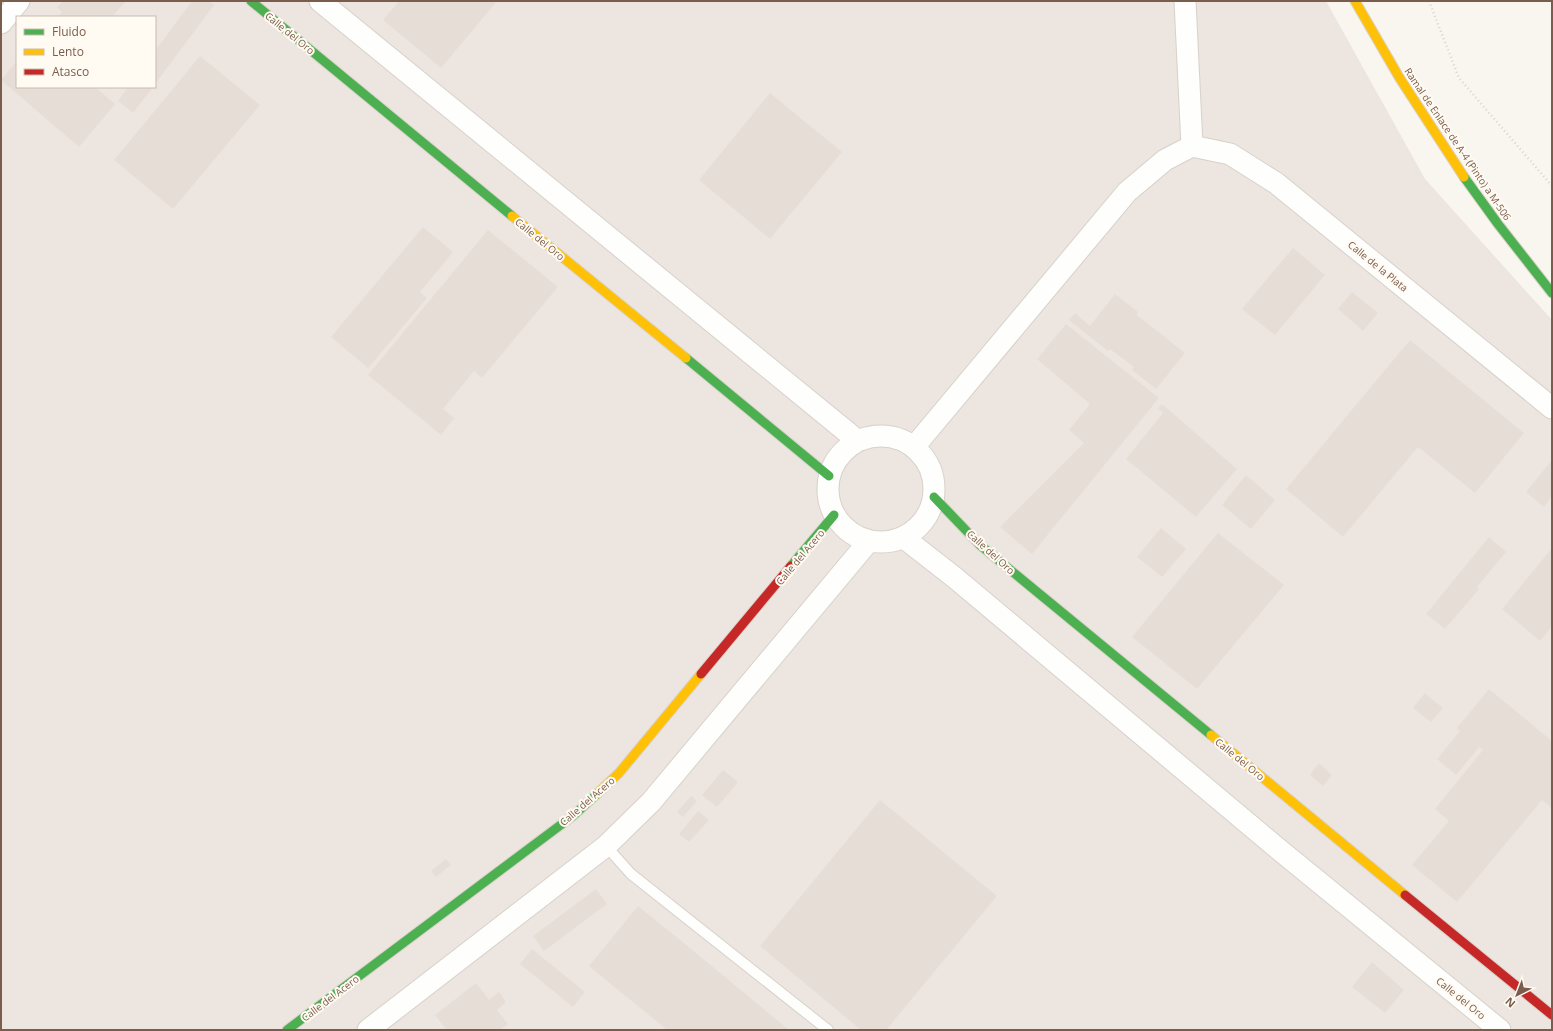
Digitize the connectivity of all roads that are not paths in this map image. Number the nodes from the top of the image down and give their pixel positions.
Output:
1 (19, 1) edge
2 (251, 1) edge
3 (320, 1) edge
4 (1185, 1) edge
5 (1355, 1) edge
6 (1, 23) edge
7 (1192, 146) junction
8 (1552, 292) edge
9 (1552, 408) edge
10 (858, 441) junction
11 (914, 447) junction
12 (829, 476) junction
13 (934, 497) junction
14 (834, 515) junction
15 (904, 538) junction
16 (869, 541) junction
17 (606, 846) junction
18 (1552, 1015) edge
19 (287, 1030) edge
20 (368, 1030) edge
21 (828, 1030) edge
22 (1500, 1030) edge

1 - 6 street
2 - 12 street, Calle del Oro
3 - 10 street
4 - 7 street
5 - 8 street, Ramal de Enlace de A-4 (Pinto) a M-506
7 - 9 street, Calle de la Plata
7 - 11 street
10 - 11 street
10 - 12 street
11 - 13 street
12 - 14 street
13 - 15 street
13 - 18 street, Calle del Oro
14 - 16 street
14 - 19 street, Calle del Acero
15 - 16 street
15 - 22 street, Calle del Oro
16 - 17 street
17 - 20 street
17 - 21 lane

